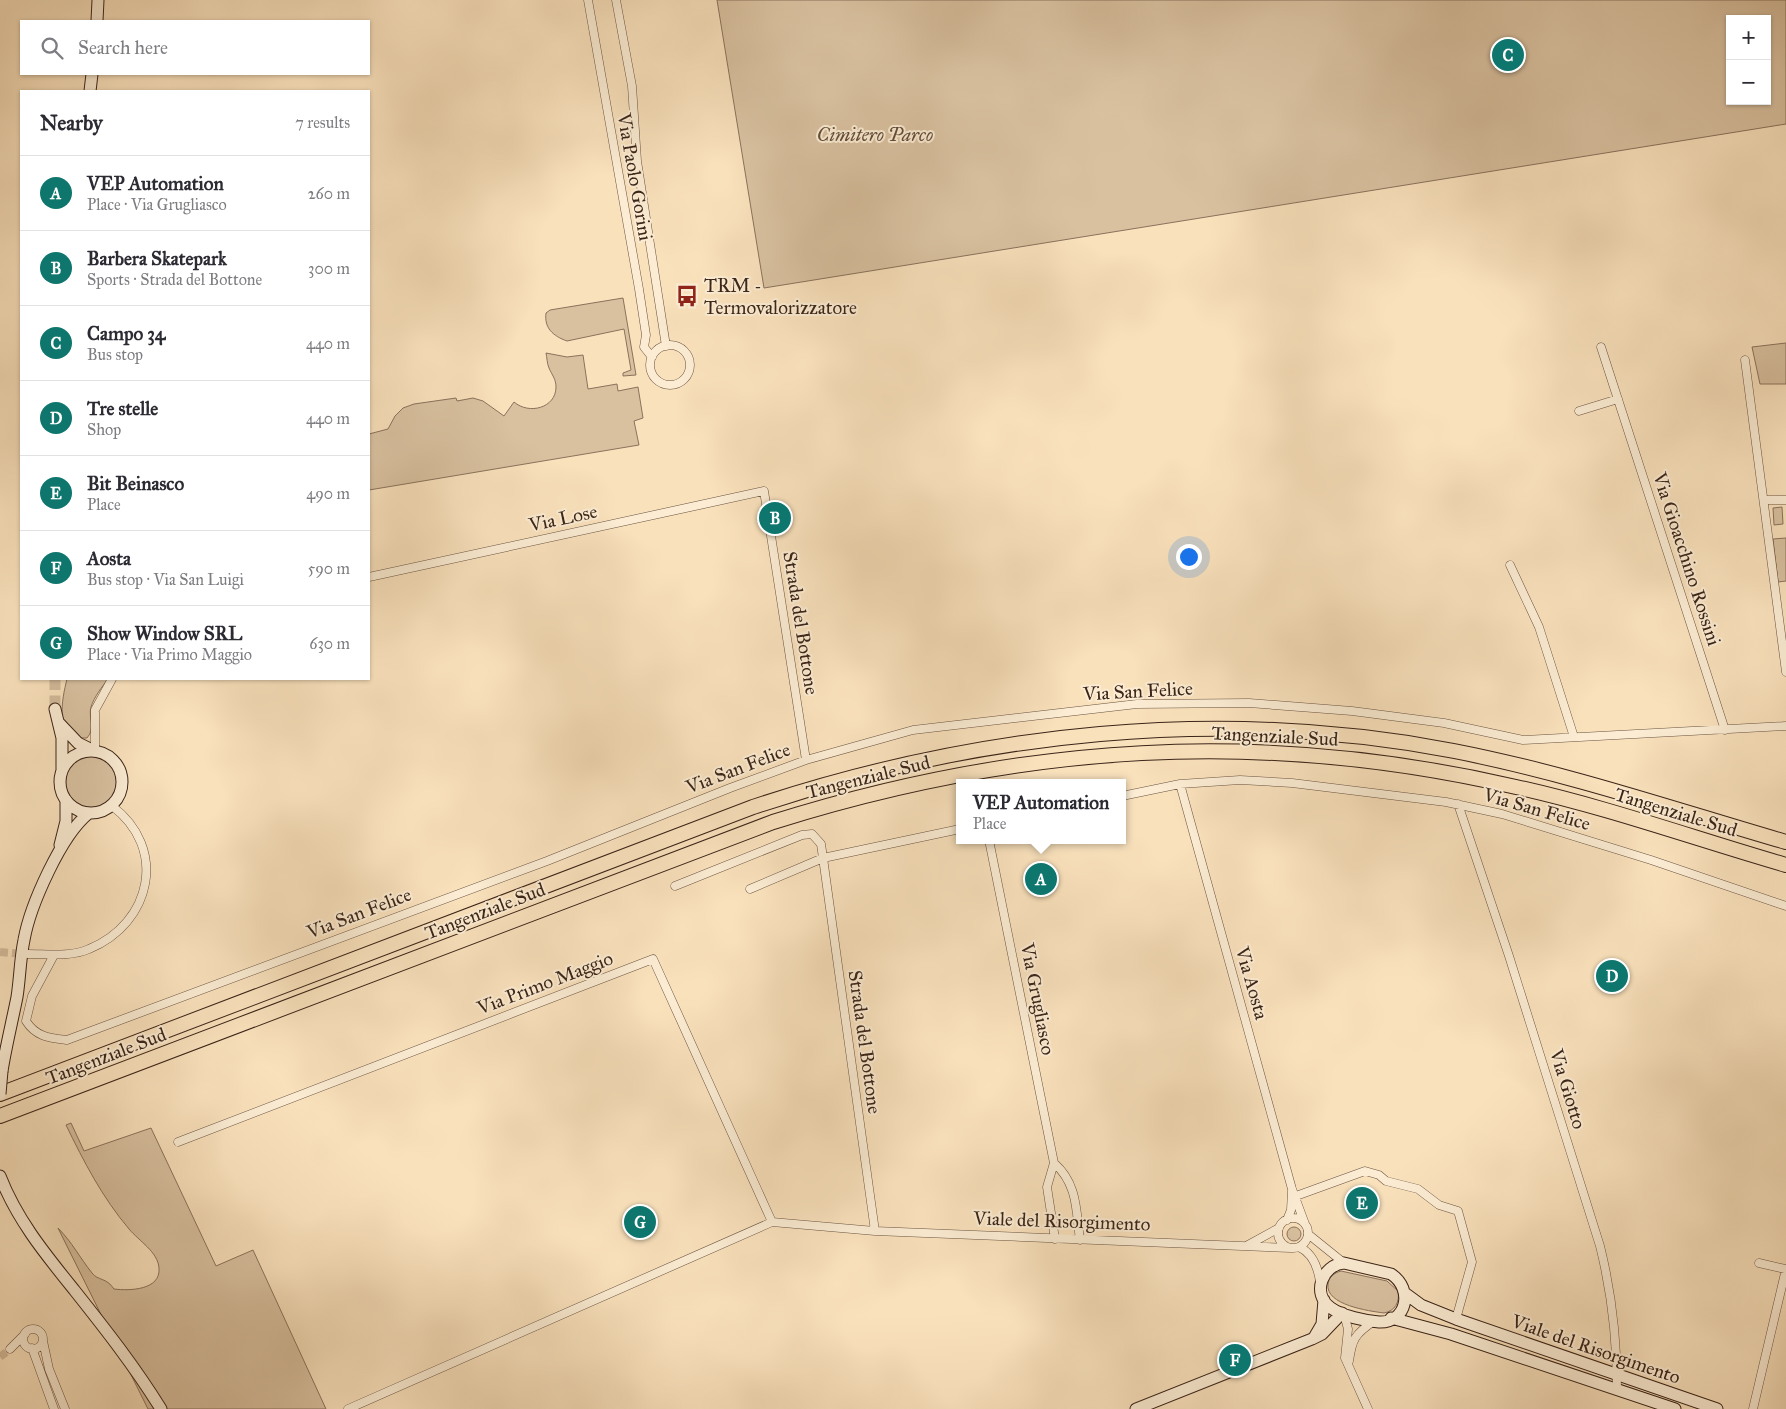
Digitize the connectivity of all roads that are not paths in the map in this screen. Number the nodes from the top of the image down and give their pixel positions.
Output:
1 (98, 0) edge
2 (588, 0) edge
3 (616, 0) edge
4 (96, 20) edge
5 (92, 75) edge
6 (90, 90) edge
7 (666, 346) junction
8 (1601, 347) dead end
9 (652, 357) junction
10 (1745, 360) dead end
11 (1618, 399) junction
12 (1579, 411) dead end
13 (764, 491) joint
14 (1764, 500) junction
15 (1786, 500) edge
16 (1510, 565) dead end
17 (370, 576) edge
18 (1786, 672) edge
19 (111, 680) edge
20 (55, 709) tunnel mouth
21 (59, 723) junction
22 (1786, 726) edge
23 (1725, 730) junction
24 (1574, 737) junction
25 (94, 750) junction
26 (806, 760) junction
27 (62, 770) junction
28 (1180, 784) junction
29 (1126, 795) edge
30 (66, 800) junction
31 (1458, 804) junction
32 (112, 806) junction
33 (89, 813) junction
34 (956, 830) edge
35 (1786, 842) edge
36 (990, 844) edge
37 (58, 854) junction
38 (823, 858) junction
39 (1786, 865) edge
40 (675, 886) dead end
41 (750, 889) dead end
42 (1786, 906) edge
43 (28, 954) tunnel mouth
44 (54, 955) junction
45 (0, 1094) edge
46 (0, 1116) edge
47 (178, 1142) dead end
48 (1054, 1163) junction
49 (0, 1176) edge
50 (1294, 1193) junction
51 (1287, 1220) junction
52 (772, 1222) junction
53 (1305, 1224) junction
54 (1279, 1228) junction
55 (875, 1231) junction
56 (1308, 1234) junction
57 (1055, 1239) junction
58 (1080, 1240) junction
59 (1248, 1245) junction
60 (1295, 1248) junction
61 (1344, 1263) junction
62 (1759, 1263) dead end
63 (1786, 1269) edge
64 (1321, 1284) junction
65 (1406, 1294) junction
66 (1324, 1300) junction
67 (1343, 1314) junction
68 (1392, 1318) junction
69 (1460, 1320) junction
70 (1374, 1321) junction
71 (26, 1332) junction
72 (1459, 1336) junction
73 (1312, 1339) junction
74 (43, 1341) junction
75 (31, 1348) junction
76 (1552, 1352) junction
77 (1547, 1366) junction
78 (1348, 1368) junction
79 (1617, 1375) junction
80 (1617, 1389) junction
81 (54, 1409) edge
82 (65, 1409) edge
83 (160, 1409) edge
84 (348, 1409) edge
85 (1136, 1409) edge
86 (1368, 1409) edge
87 (1676, 1409) edge
88 (1717, 1409) edge
89 (1753, 1409) edge

1 - 4 street
2 - 9 street, Via Paolo Gorini
3 - 7 street, Via Paolo Gorini
5 - 6 street
7 - 9 street
7 - 9 street
8 - 11 street, Via Gioacchino Rossini
10 - 14 street
11 - 12 street
11 - 23 street, Via Gioacchino Rossini
13 - 17 street, Via Lose
13 - 26 street, Strada del Bottone
14 - 15 street
14 - 18 street
16 - 24 street
19 - 25 street
20 - 21 street
21 - 25 street
21 - 27 street
22 - 23 street, Via San Felice
23 - 24 street, Via San Felice
24 - 26 street, Via San Felice
25 - 27 street
25 - 32 street
26 - 44 street, Via San Felice
27 - 30 street
28 - 29 street, Via San Felice
28 - 31 street, Via San Felice
28 - 50 street, Via Aosta
30 - 33 street
30 - 37 street
31 - 42 street, Via San Felice
31 - 79 street, Via Giotto
32 - 33 street
32 - 44 street
33 - 37 street
34 - 38 street
35 - 45 highway, Tangenziale Sud
36 - 48 street, Via Grugliasco
37 - 45 street, bridge
38 - 40 street, Strada del Bottone
38 - 41 street
38 - 55 street, Strada del Bottone
39 - 46 highway, Tangenziale Sud
43 - 44 street
47 - 52 street, Via Primo Maggio
48 - 57 street, Via Grugliasco
48 - 58 street
49 - 83 street
50 - 51 street, Via Aosta
50 - 53 street, Via Aosta
50 - 69 street
51 - 53 street
51 - 54 street
52 - 55 street
52 - 84 street
53 - 56 street
54 - 59 street
54 - 60 street
55 - 57 street, Viale del Risorgimento
56 - 60 street
56 - 61 street, Viale del Risorgimento
57 - 58 street, Viale del Risorgimento
58 - 59 street, Viale del Risorgimento
59 - 60 street, Viale del Risorgimento
60 - 64 street
61 - 64 street
61 - 65 street, Viale del Risorgimento
62 - 63 street
63 - 89 street
64 - 66 street
65 - 68 street
65 - 69 street, Viale del Risorgimento
66 - 67 street, Viale del Risorgimento
66 - 73 street
67 - 70 street, Viale del Risorgimento
67 - 73 street
67 - 78 street
68 - 70 street, Viale del Risorgimento
68 - 72 street, Viale del Risorgimento
69 - 72 street
69 - 76 street, Viale del Risorgimento
70 - 78 street
71 - 74 street
71 - 75 street
71 - 75 street
72 - 77 street, Viale del Risorgimento
73 - 85 street
74 - 75 street
74 - 82 street
75 - 81 street
76 - 77 street
76 - 79 street, Viale del Risorgimento
77 - 80 street, Viale del Risorgimento
78 - 86 street
79 - 80 street, Via Giotto
79 - 88 street, Viale del Risorgimento
80 - 87 street, Viale del Risorgimento

